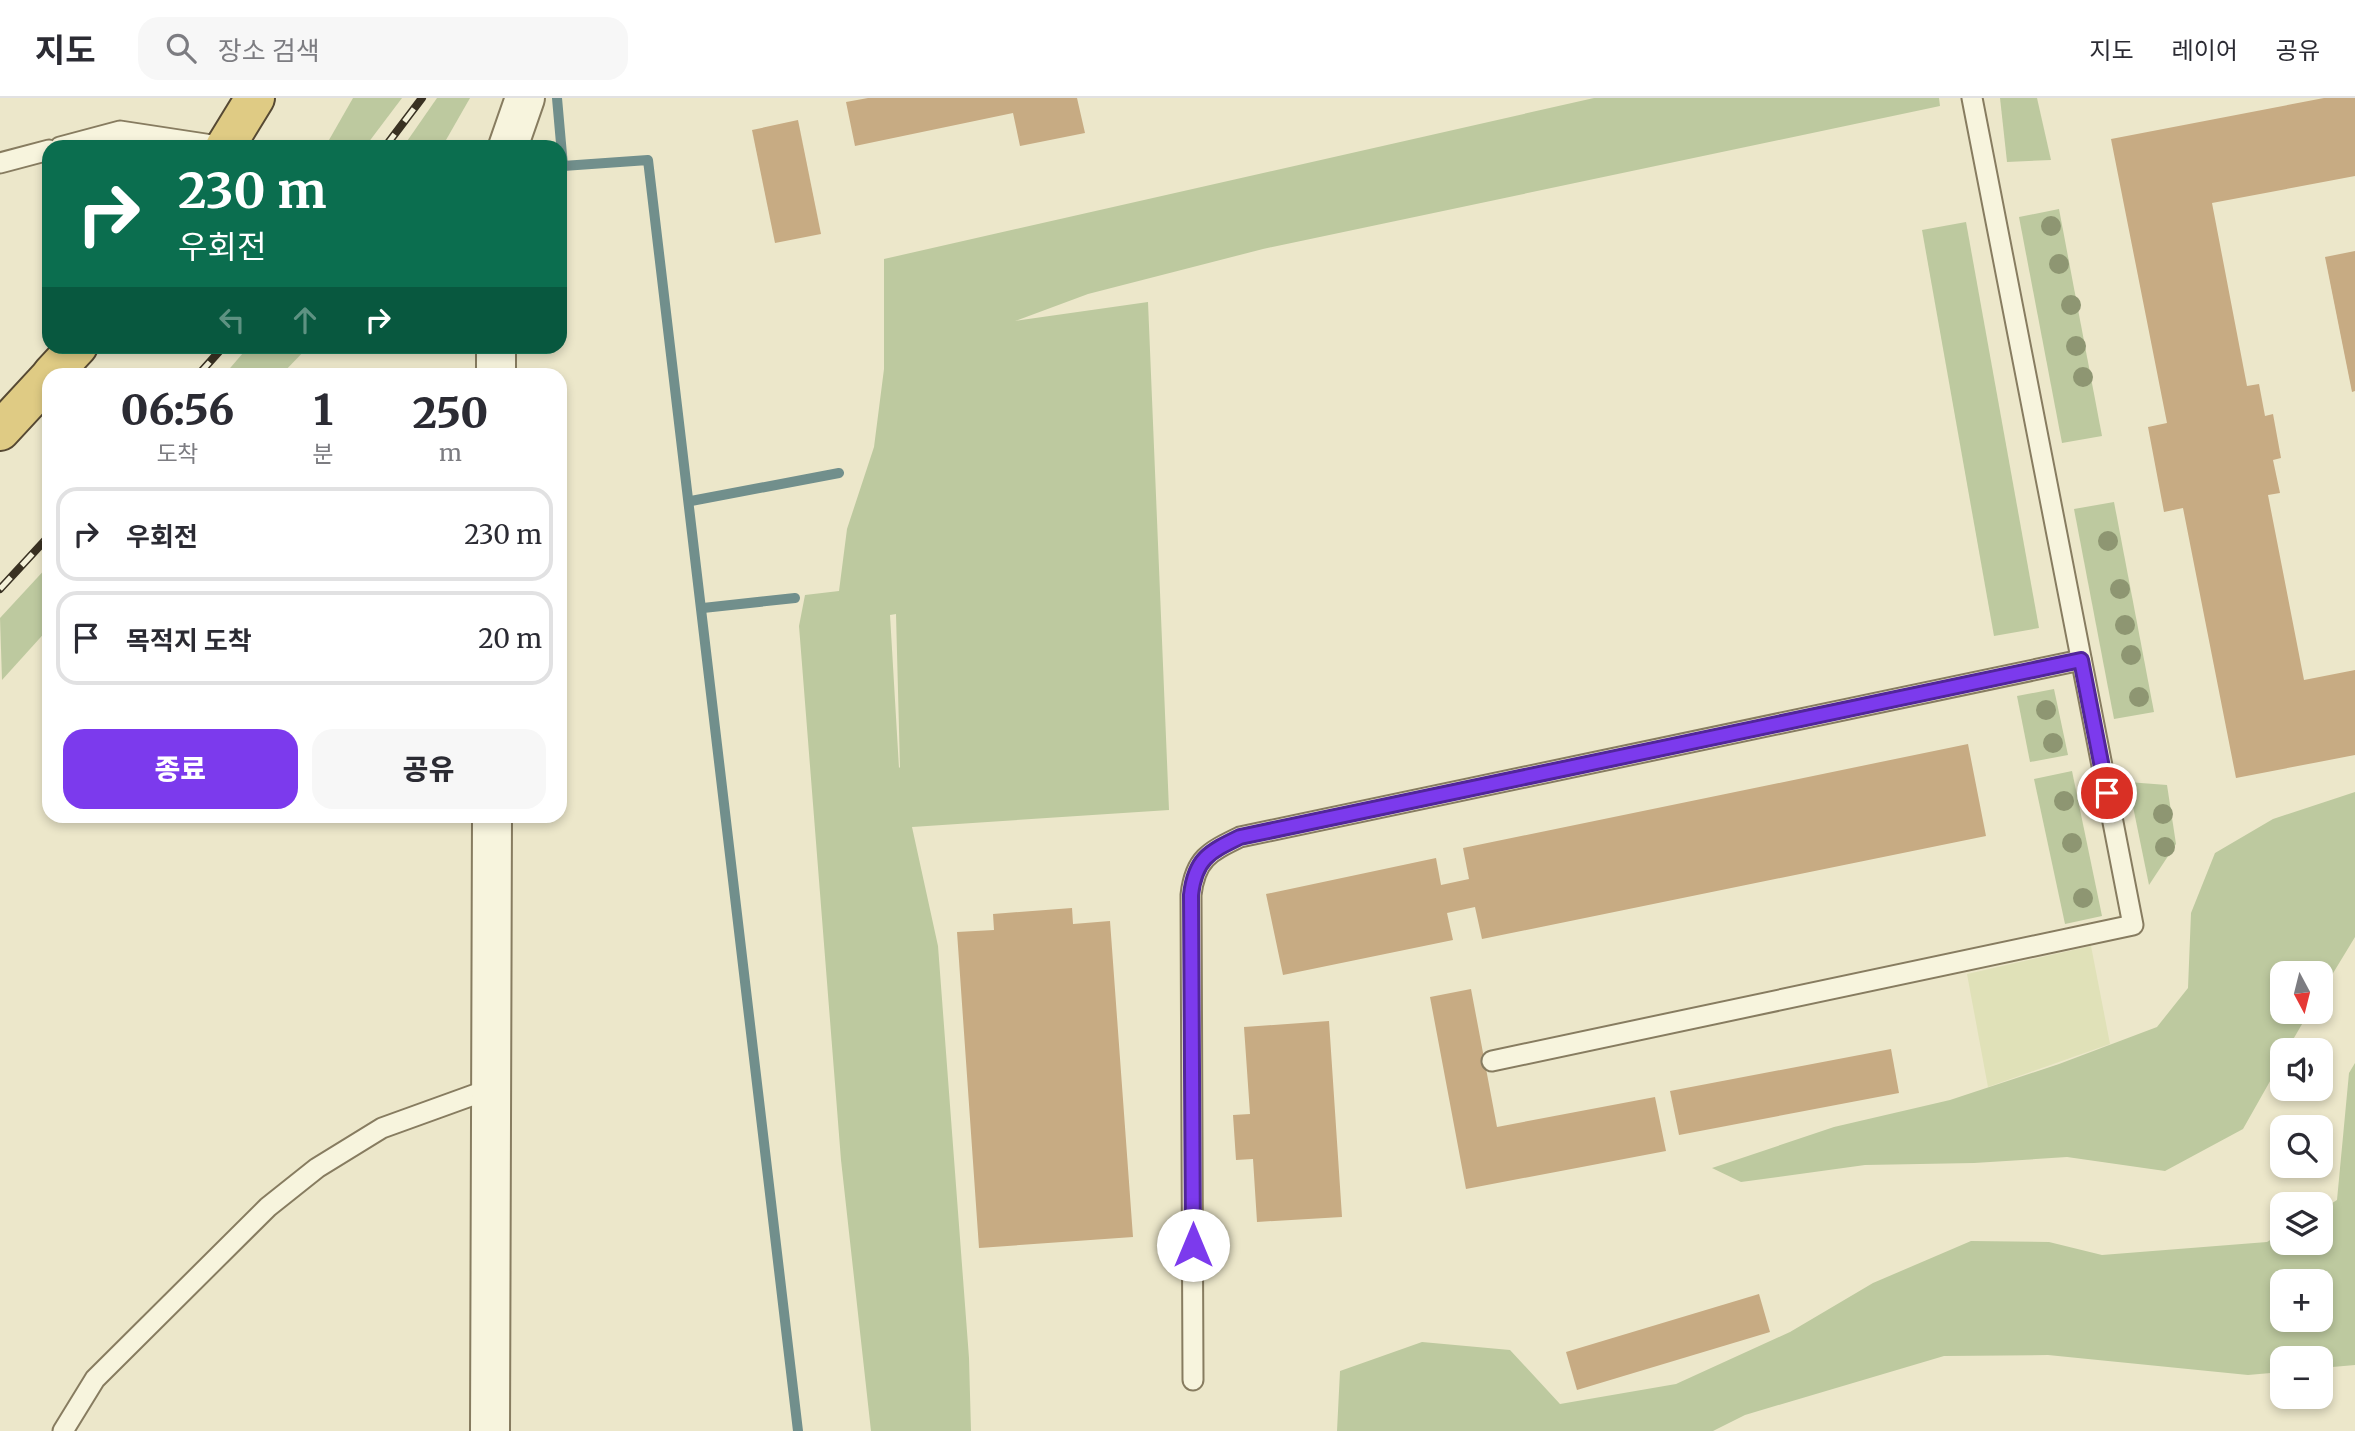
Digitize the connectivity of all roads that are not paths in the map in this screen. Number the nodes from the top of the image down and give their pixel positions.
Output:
1 (255, 98) edge
2 (525, 98) edge
3 (1972, 98) edge
4 (86, 140) edge
5 (179, 140) edge
6 (229, 140) edge
7 (510, 140) edge
8 (42, 152) edge
9 (0, 163) edge
10 (71, 354) edge
11 (57, 368) edge
12 (42, 385) edge
13 (0, 431) edge
14 (2081, 660) junction
15 (492, 823) edge
16 (1492, 1061) dead end
17 (490, 1089) junction
18 (1194, 1380) dead end
19 (62, 1431) edge
20 (490, 1431) edge

1 - 6 highway
2 - 7 street
3 - 14 lane
4 - 5 lane
8 - 9 lane
10 - 11 highway
12 - 13 highway
14 - 16 lane
14 - 18 lane
15 - 17 street
17 - 19 lane
17 - 20 street

